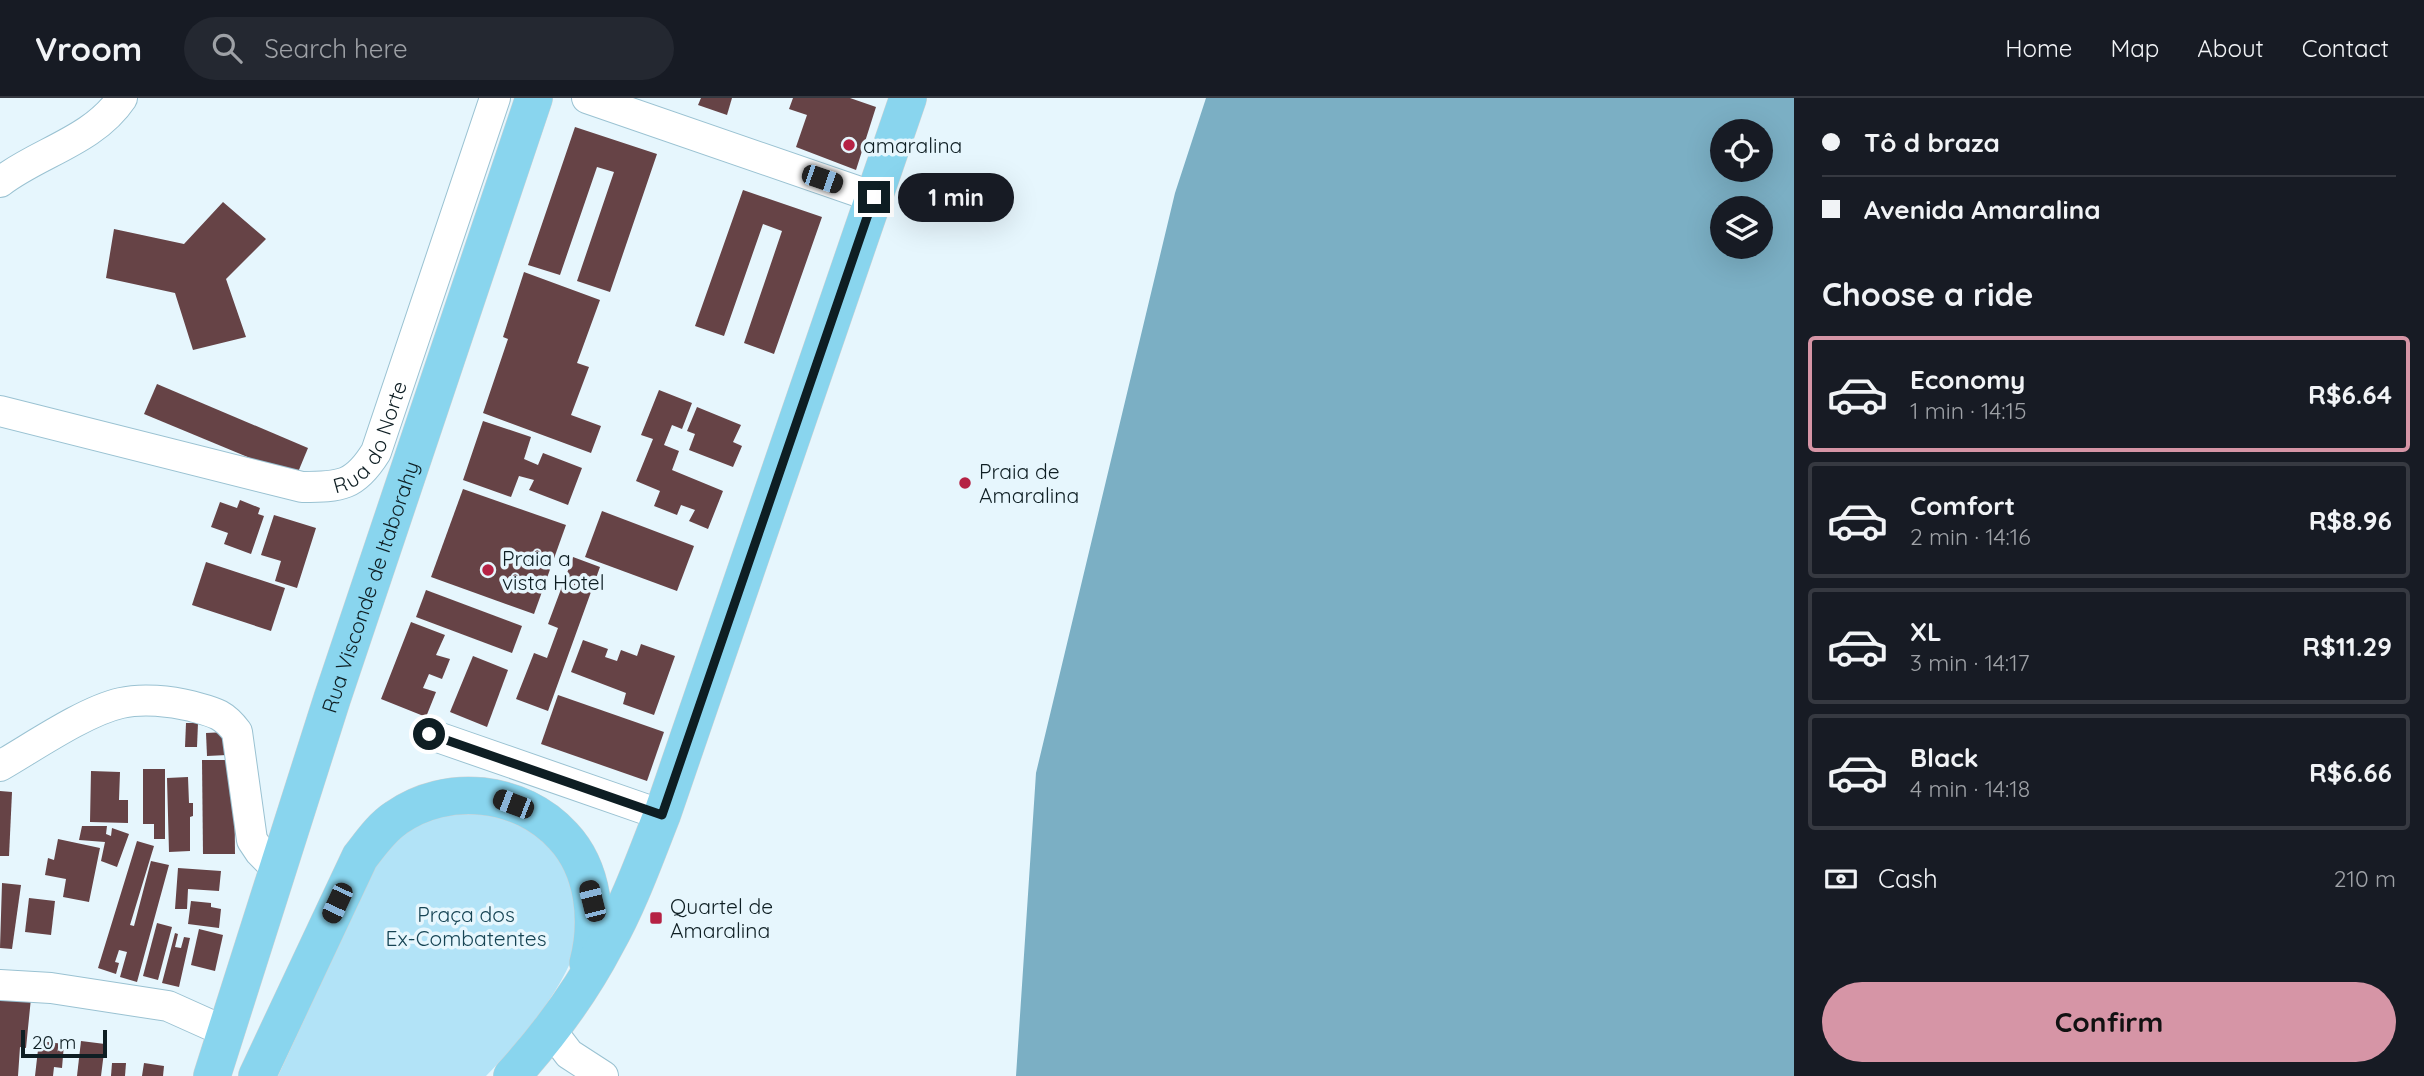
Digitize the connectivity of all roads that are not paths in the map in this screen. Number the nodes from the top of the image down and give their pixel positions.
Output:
1 (122, 98) edge
2 (495, 98) edge
3 (534, 98) edge
4 (587, 98) edge
5 (908, 98) edge
6 (0, 183) edge
7 (874, 197) junction
8 (0, 411) edge
9 (429, 734) dead end
10 (0, 766) edge
11 (662, 815) junction
12 (276, 869) junction
13 (582, 984) junction
14 (0, 985) edge
15 (550, 1029) junction
16 (226, 1032) junction
17 (212, 1076) edge
18 (257, 1076) edge
19 (512, 1076) edge
20 (603, 1076) edge

1 - 6 street
2 - 8 street, Rua do Norte
3 - 12 main road, Rua Visconde de Itaborahy
4 - 7 street
5 - 7 main road
7 - 11 main road
9 - 11 street
10 - 12 street
11 - 13 main road
12 - 16 main road, Rua Visconde de Itaborahy
13 - 15 main road
13 - 18 main road
14 - 16 street
15 - 19 main road
15 - 20 street
16 - 17 main road, Rua Visconde de Itaborahy

